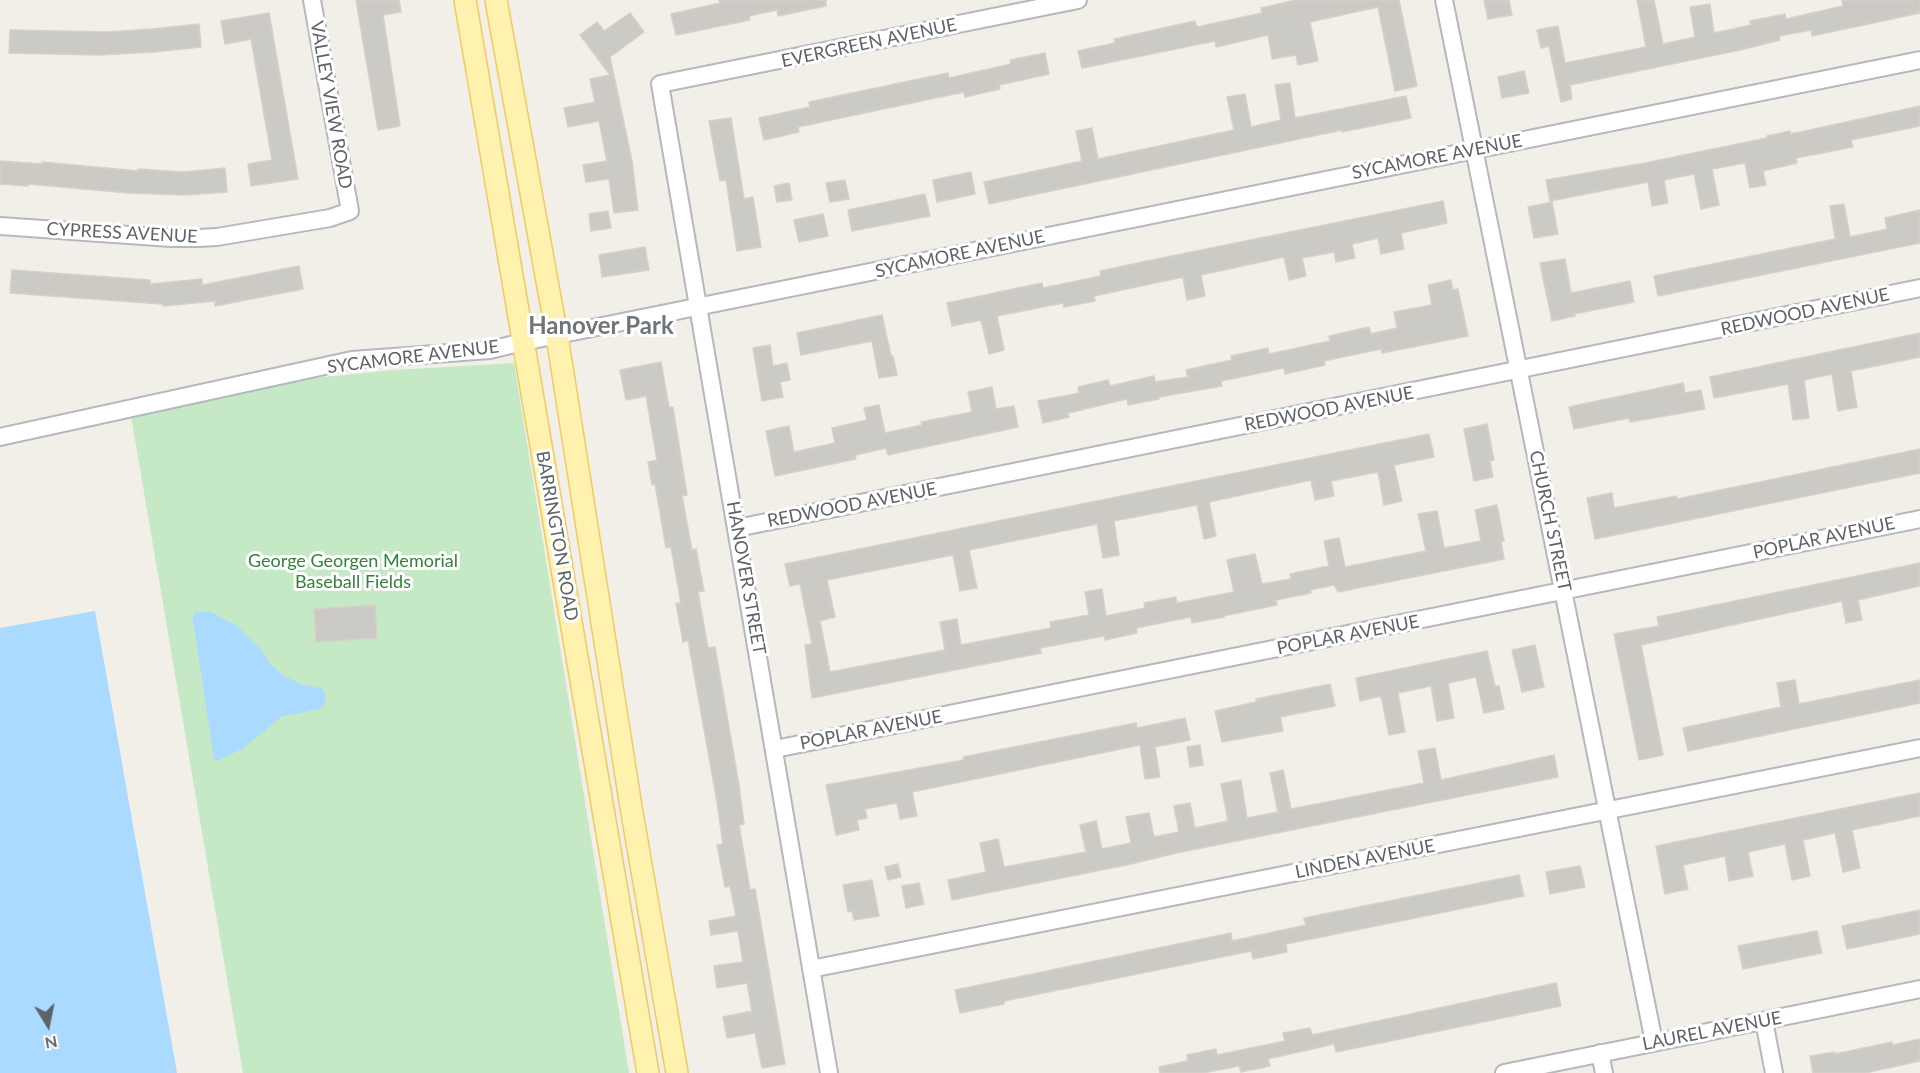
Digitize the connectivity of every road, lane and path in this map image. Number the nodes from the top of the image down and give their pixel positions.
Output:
1 (312, 0) edge
2 (465, 0) edge
3 (496, 0) edge
4 (1078, 0) edge
5 (1444, 0) edge
6 (1920, 60) edge
7 (660, 84) joint
8 (1475, 149) junction
9 (350, 211) joint
10 (0, 226) edge
11 (1920, 288) edge
12 (697, 308) junction
13 (557, 336) junction
14 (523, 342) junction
15 (1519, 370) junction
16 (0, 437) edge
17 (1920, 519) edge
18 (737, 528) junction
19 (1564, 591) junction
20 (1920, 748) edge
21 (775, 749) junction
22 (1609, 811) junction
23 (811, 969) junction
24 (1920, 989) edge
25 (1764, 1021) junction
26 (1654, 1042) junction
27 (1600, 1053) junction
28 (648, 1073) edge
29 (677, 1073) edge
30 (829, 1073) edge
31 (1504, 1073) edge
32 (1604, 1073) edge
33 (1774, 1073) edge

1 - 9 street, VALLEY VIEW ROAD
2 - 14 main road, BARRINGTON ROAD
3 - 13 main road, BARRINGTON ROAD
4 - 7 street, EVERGREEN AVENUE
5 - 8 street, CHURCH STREET
6 - 8 street, SYCAMORE AVENUE
7 - 12 street, HANOVER STREET
8 - 12 street, SYCAMORE AVENUE
8 - 15 street, CHURCH STREET
9 - 10 street, CYPRESS AVENUE
11 - 15 street, REDWOOD AVENUE
12 - 13 street, SYCAMORE AVENUE
12 - 18 street, HANOVER STREET
13 - 14 street, SYCAMORE AVENUE
13 - 29 main road, BARRINGTON ROAD
14 - 16 street, SYCAMORE AVENUE
14 - 28 main road, BARRINGTON ROAD
15 - 18 street, REDWOOD AVENUE
15 - 19 street, CHURCH STREET
17 - 19 street, POPLAR AVENUE
18 - 21 street, HANOVER STREET
19 - 21 street, POPLAR AVENUE
19 - 22 street, CHURCH STREET
20 - 22 street, LINDEN AVENUE
21 - 23 street, HANOVER STREET
22 - 23 street, LINDEN AVENUE
22 - 26 street, CHURCH STREET
23 - 30 street, HANOVER STREET
24 - 25 street, LAUREL AVENUE
25 - 26 street, LAUREL AVENUE
25 - 33 street
26 - 27 street, LAUREL AVENUE
27 - 31 street, LAUREL AVENUE
27 - 32 street

